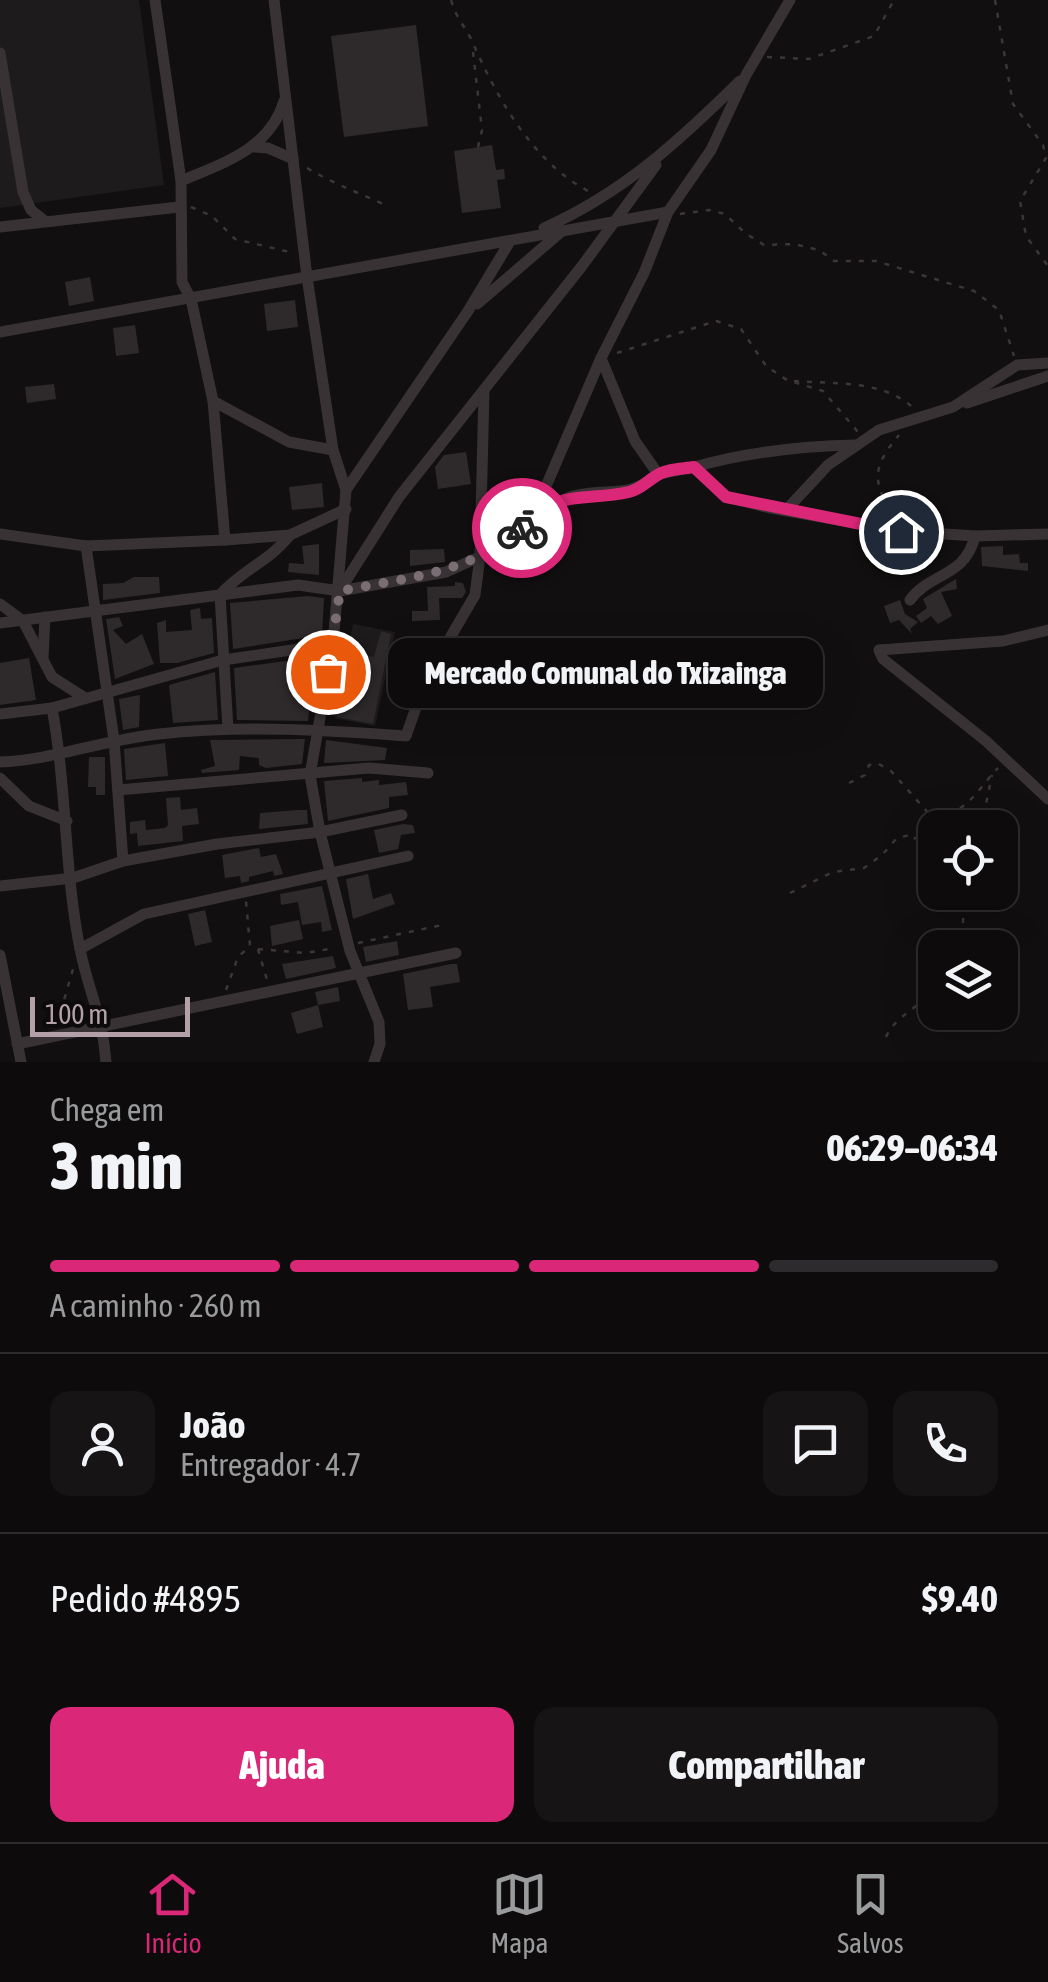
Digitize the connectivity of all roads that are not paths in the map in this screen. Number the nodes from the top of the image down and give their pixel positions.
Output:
1 (154, 0) edge
2 (274, 0) edge
3 (790, 0) edge
4 (0, 53) edge
5 (746, 74) junction
6 (286, 97) junction
7 (254, 147) junction
8 (664, 155) junction
9 (293, 159) junction
10 (181, 181) junction
11 (179, 206) junction
12 (583, 210) junction
13 (668, 212) junction
14 (45, 222) junction
15 (610, 222) junction
16 (0, 227) edge
17 (567, 227) junction
18 (508, 243) junction
19 (307, 277) junction
20 (191, 299) junction
21 (468, 312) junction
22 (0, 332) edge
23 (601, 358) junction
24 (1048, 362) edge
25 (1048, 376) edge
26 (484, 390) junction
27 (213, 401) junction
28 (953, 408) junction
29 (861, 442) junction
30 (333, 450) junction
31 (694, 467) junction
32 (658, 474) junction
33 (346, 490) junction
34 (788, 508) junction
35 (346, 510) junction
36 (535, 512) junction
37 (0, 534) edge
38 (1048, 534) edge
39 (290, 535) junction
40 (975, 536) junction
41 (224, 540) junction
42 (86, 546) junction
43 (480, 557) junction
44 (340, 591) junction
45 (220, 594) junction
46 (910, 600) dead end
47 (0, 604) edge
48 (96, 608) junction
49 (45, 617) junction
50 (23, 621) junction
51 (0, 623) edge
52 (1048, 630) edge
53 (333, 644) junction
54 (42, 660) junction
55 (223, 660) junction
56 (108, 691) junction
57 (86, 698) junction
58 (52, 708) junction
59 (0, 714) edge
60 (228, 729) junction
61 (317, 729) junction
62 (114, 740) junction
63 (60, 753) junction
64 (0, 762) edge
65 (428, 773) dead end
66 (310, 775) junction
67 (0, 778) edge
68 (118, 790) junction
69 (1048, 800) edge
70 (402, 814) dead end
71 (67, 821) junction
72 (320, 832) junction
73 (408, 856) dead end
74 (123, 861) junction
75 (329, 870) junction
76 (72, 878) junction
77 (0, 886) edge
78 (80, 949) junction
79 (456, 953) dead end
80 (0, 955) edge
81 (2, 970) edge
82 (360, 972) junction
83 (104, 1026) junction
84 (18, 1044) junction
85 (21, 1062) edge
86 (106, 1062) edge
87 (374, 1062) edge

1 - 10 street
2 - 6 street
3 - 5 street
4 - 14 street
5 - 8 street
5 - 13 street
6 - 7 street
6 - 9 street
7 - 9 street
7 - 10 street
8 - 12 street
8 - 15 street
9 - 19 street
10 - 11 street
11 - 14 street
11 - 20 street
12 - 17 street
12 - 18 street
13 - 15 street
13 - 23 street
14 - 16 street
15 - 17 street
15 - 26 street
17 - 18 street
17 - 21 street
18 - 19 street
18 - 21 street
19 - 20 street
19 - 30 street
20 - 22 street
20 - 27 street
21 - 33 street
23 - 32 street
23 - 36 street
24 - 28 street
25 - 28 street
26 - 43 street
26 - 44 street
27 - 30 street
27 - 41 street
28 - 29 street
29 - 31 street
29 - 34 street
30 - 33 street
31 - 32 street
31 - 34 street
32 - 36 street
33 - 35 street
34 - 40 street
35 - 39 street
35 - 44 street
36 - 43 street
37 - 42 street
38 - 40 street
39 - 41 street
39 - 45 street
40 - 46 street
41 - 42 street
42 - 48 street
43 - 44 street
43 - 61 street
44 - 45 street
44 - 53 street
45 - 48 street
45 - 55 street
47 - 50 street
48 - 49 street
48 - 56 street
49 - 50 street
49 - 54 street
50 - 51 street
50 - 54 street
52 - 69 street
53 - 55 street
53 - 61 street
54 - 57 street
55 - 56 street
55 - 60 street
56 - 57 street
56 - 62 street
57 - 58 street
58 - 59 street
58 - 63 street
60 - 61 street
60 - 62 street
61 - 66 street
62 - 63 street
62 - 68 street
63 - 64 street
63 - 71 street
65 - 66 street
66 - 68 street
66 - 72 street
67 - 71 street
68 - 74 street
70 - 72 street
71 - 76 street
72 - 74 street
72 - 75 street
73 - 75 street
74 - 76 street
75 - 78 street
75 - 82 street
76 - 77 street
76 - 78 street
78 - 83 street
79 - 82 street
80 - 81 street
81 - 84 street
82 - 83 street
82 - 87 street
83 - 84 street
83 - 86 street
84 - 85 street

